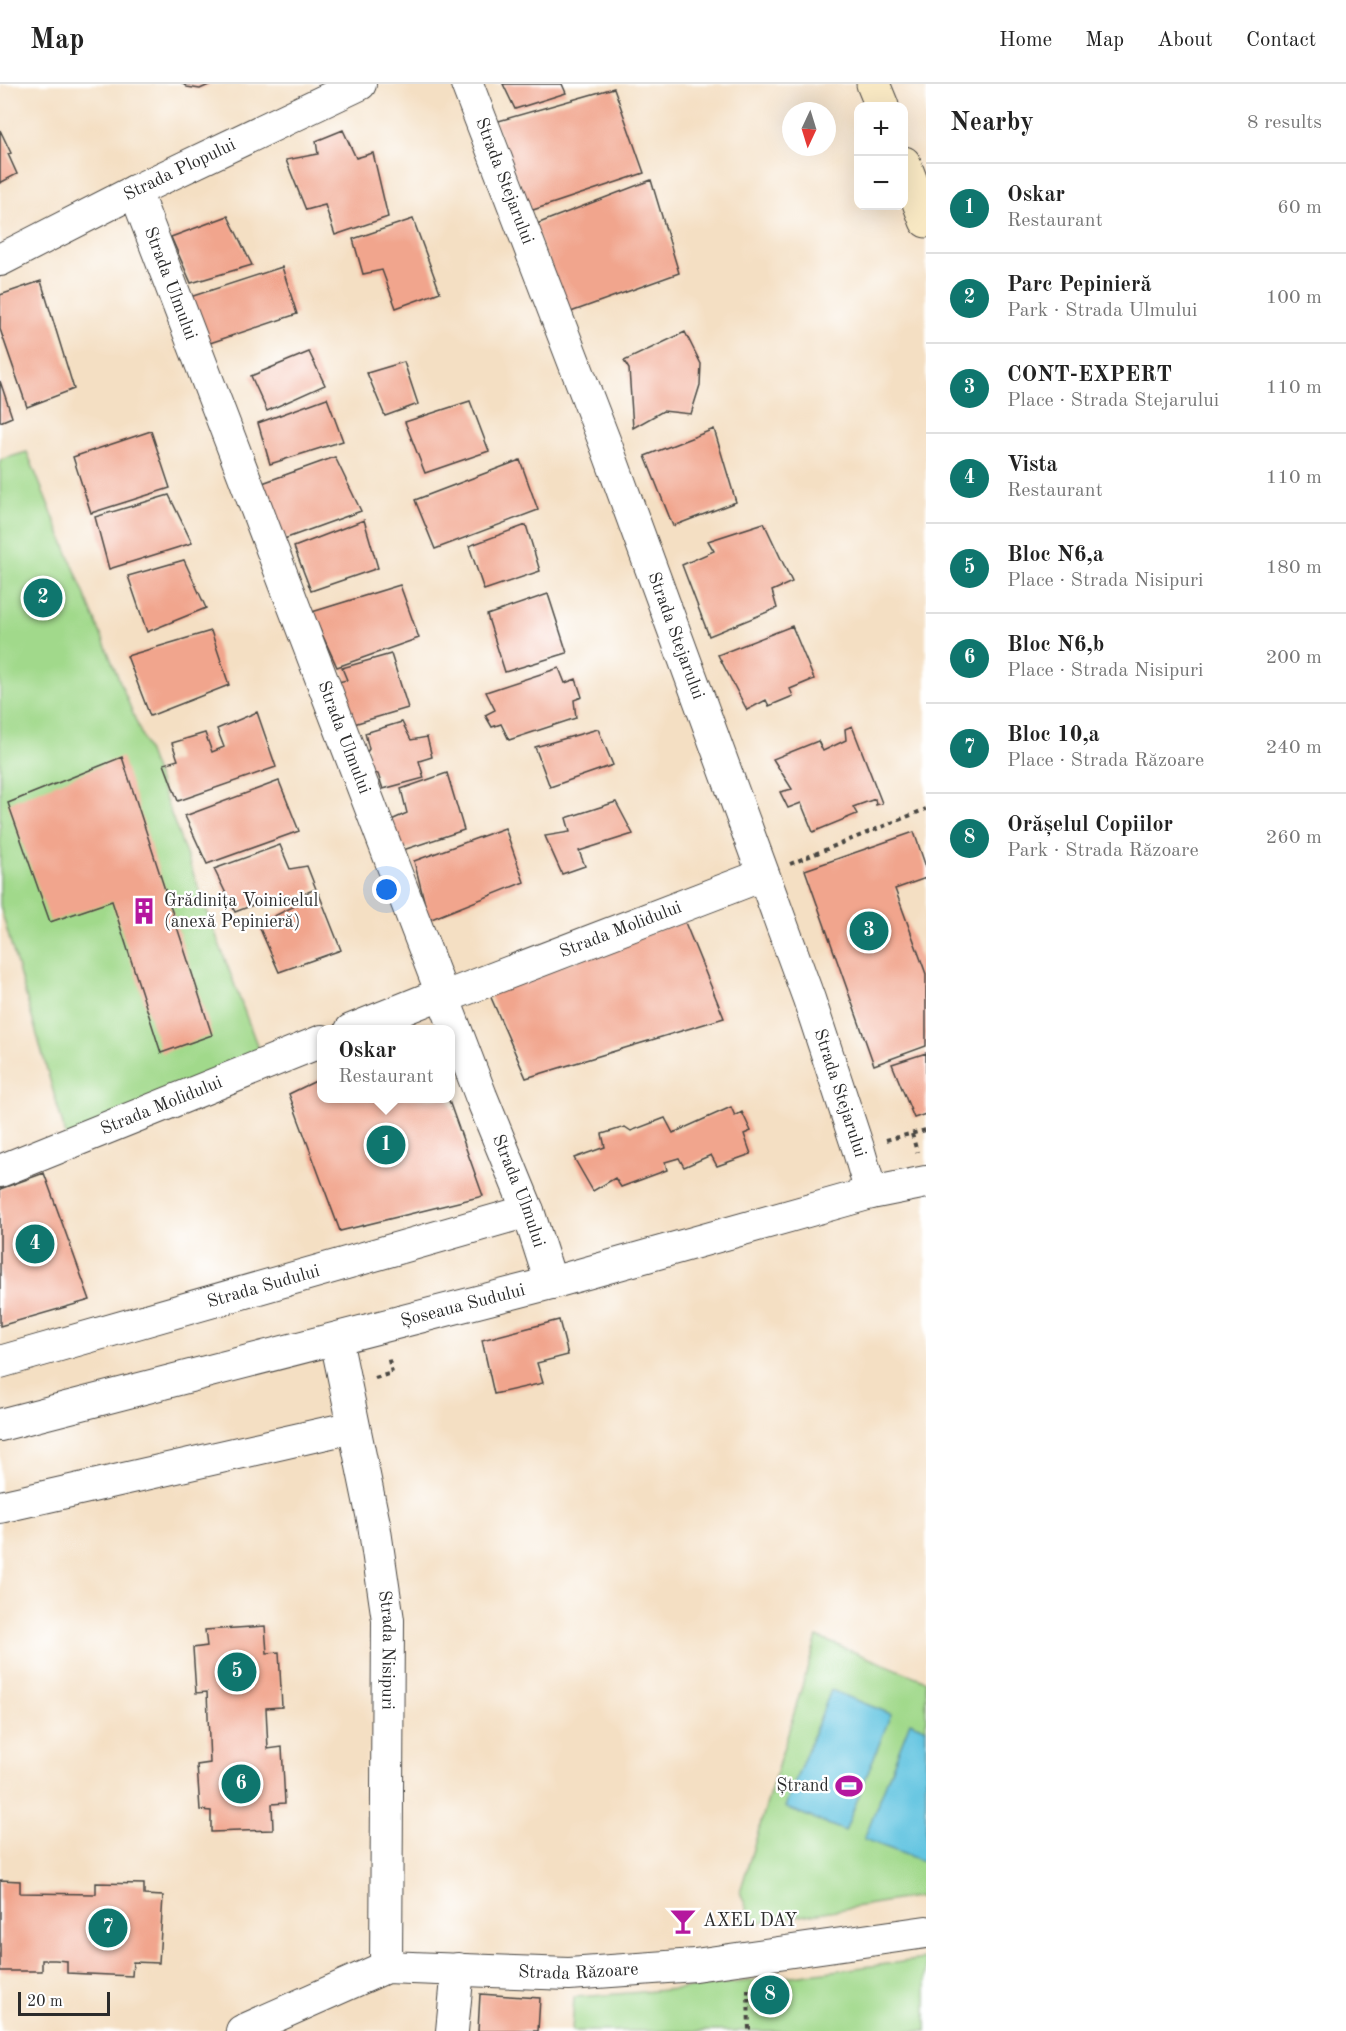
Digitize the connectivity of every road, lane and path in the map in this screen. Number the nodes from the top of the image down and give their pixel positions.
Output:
1 (360, 84) edge
2 (467, 84) edge
3 (873, 84) edge
4 (880, 102) edge
5 (908, 176) edge
6 (135, 191) junction
7 (926, 221) edge
8 (0, 260) edge
9 (926, 809) edge
10 (763, 875) junction
11 (444, 995) junction
12 (362, 1025) edge
13 (455, 1025) edge
14 (455, 1025) edge
15 (317, 1043) edge
16 (926, 1130) edge
17 (858, 1148) junction
18 (0, 1171) edge
19 (926, 1182) edge
20 (871, 1193) junction
21 (528, 1211) junction
22 (551, 1283) junction
23 (336, 1339) junction
24 (0, 1362) edge
25 (0, 1425) edge
26 (353, 1426) junction
27 (0, 1507) edge
28 (926, 1932) edge
29 (747, 1958) junction
30 (386, 1967) junction
31 (458, 1969) junction
32 (242, 2031) edge
33 (452, 2031) edge
34 (749, 2031) edge

1 - 6 street, Strada Plopului
2 - 10 street, Strada Stejarului
3 - 4 street
5 - 7 street
6 - 8 street, Strada Plopului
6 - 11 street, Strada Ulmului
9 - 10 path
10 - 11 street, Strada Molidului
10 - 17 street, Strada Stejarului
11 - 12 street, Strada Molidului
11 - 14 street, Strada Ulmului
13 - 21 street, Strada Ulmului
15 - 18 street, Strada Molidului
16 - 17 path
17 - 20 street, Strada Stejarului
19 - 20 street, Șoseaua Sudului
20 - 22 street, Șoseaua Sudului
21 - 22 street, Strada Ulmului
21 - 24 street, Strada Sudului
22 - 23 street, Șoseaua Sudului
23 - 25 street, Șoseaua Sudului
23 - 26 street, Strada Nisipuri
26 - 27 street
26 - 30 street, Strada Nisipuri
28 - 29 street, Strada Răzoare
29 - 31 street, Strada Răzoare
29 - 34 path
30 - 31 street, Strada Răzoare
30 - 32 street, Strada Răzoare
31 - 33 street

